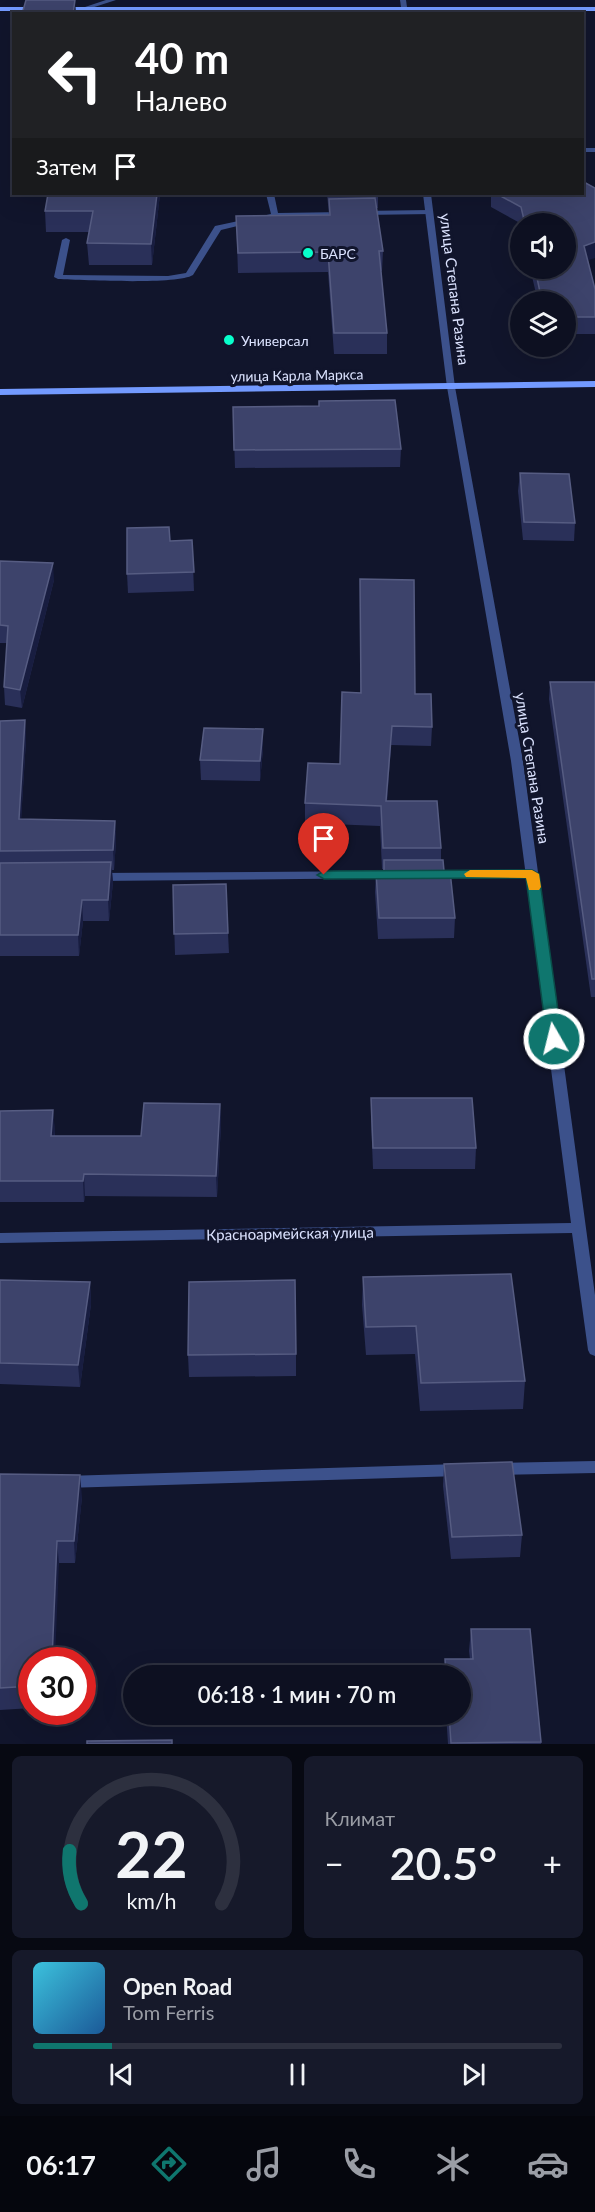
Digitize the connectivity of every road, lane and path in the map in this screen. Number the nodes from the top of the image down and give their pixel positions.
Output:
1 (113, 0) edge
2 (403, 0) edge
3 (0, 9) edge
4 (82, 9) junction
5 (595, 9) edge
6 (404, 11) edge
7 (270, 195) edge
8 (427, 195) edge
9 (429, 212) junction
10 (275, 215) junction
11 (66, 240) dead end
12 (595, 384) edge
13 (451, 387) junction
14 (0, 392) edge
15 (426, 874) edge
16 (532, 874) junction
17 (402, 875) edge
18 (83, 877) edge
19 (579, 1228) junction
20 (0, 1238) edge
21 (595, 1350) edge
22 (595, 1467) edge
23 (46, 1482) edge

1 - 4 street
2 - 6 street
3 - 4 main road
4 - 6 main road
5 - 6 main road
7 - 10 street
8 - 9 street, улица Степана Разина
9 - 10 street
9 - 13 street, улица Степана Разина
10 - 11 street
12 - 13 main road, улица Карла Маркса
13 - 14 main road, улица Карла Маркса
13 - 16 street, улица Степана Разина
15 - 16 street
16 - 19 street, улица Степана Разина
17 - 18 street
19 - 20 street, Красноармейская улица
19 - 21 street, улица Степана Разина
22 - 23 street

